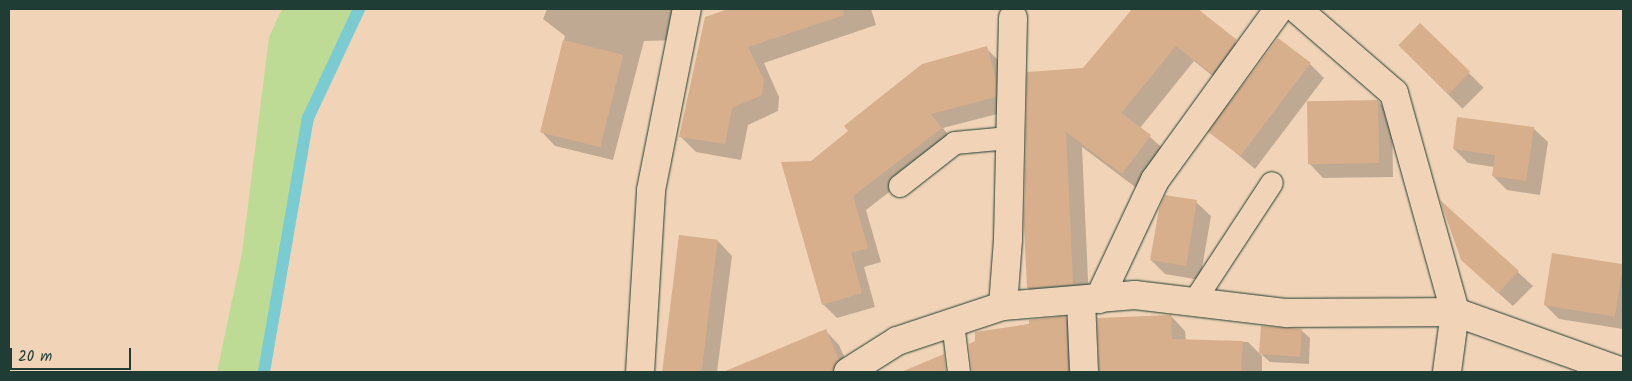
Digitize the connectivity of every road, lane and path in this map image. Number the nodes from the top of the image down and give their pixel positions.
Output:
1 (687, 9) edge
2 (1279, 9) edge
3 (1298, 9) edge
4 (1016, 12) edge
5 (1009, 138) junction
6 (1272, 183) dead end
7 (900, 186) dead end
8 (1090, 299) junction
9 (1194, 302) junction
10 (1003, 306) junction
11 (1455, 312) junction
12 (953, 323) junction
13 (640, 372) edge
14 (848, 372) edge
15 (959, 372) edge
16 (1084, 372) edge
17 (1447, 372) edge
18 (1623, 372) edge

1 - 13 street
2 - 8 street
3 - 11 street
4 - 5 street
5 - 7 lane
5 - 10 street
6 - 9 lane
8 - 9 street
8 - 10 street
8 - 16 street
9 - 11 street
10 - 12 street
11 - 17 street
11 - 18 street
12 - 14 street
12 - 15 lane

